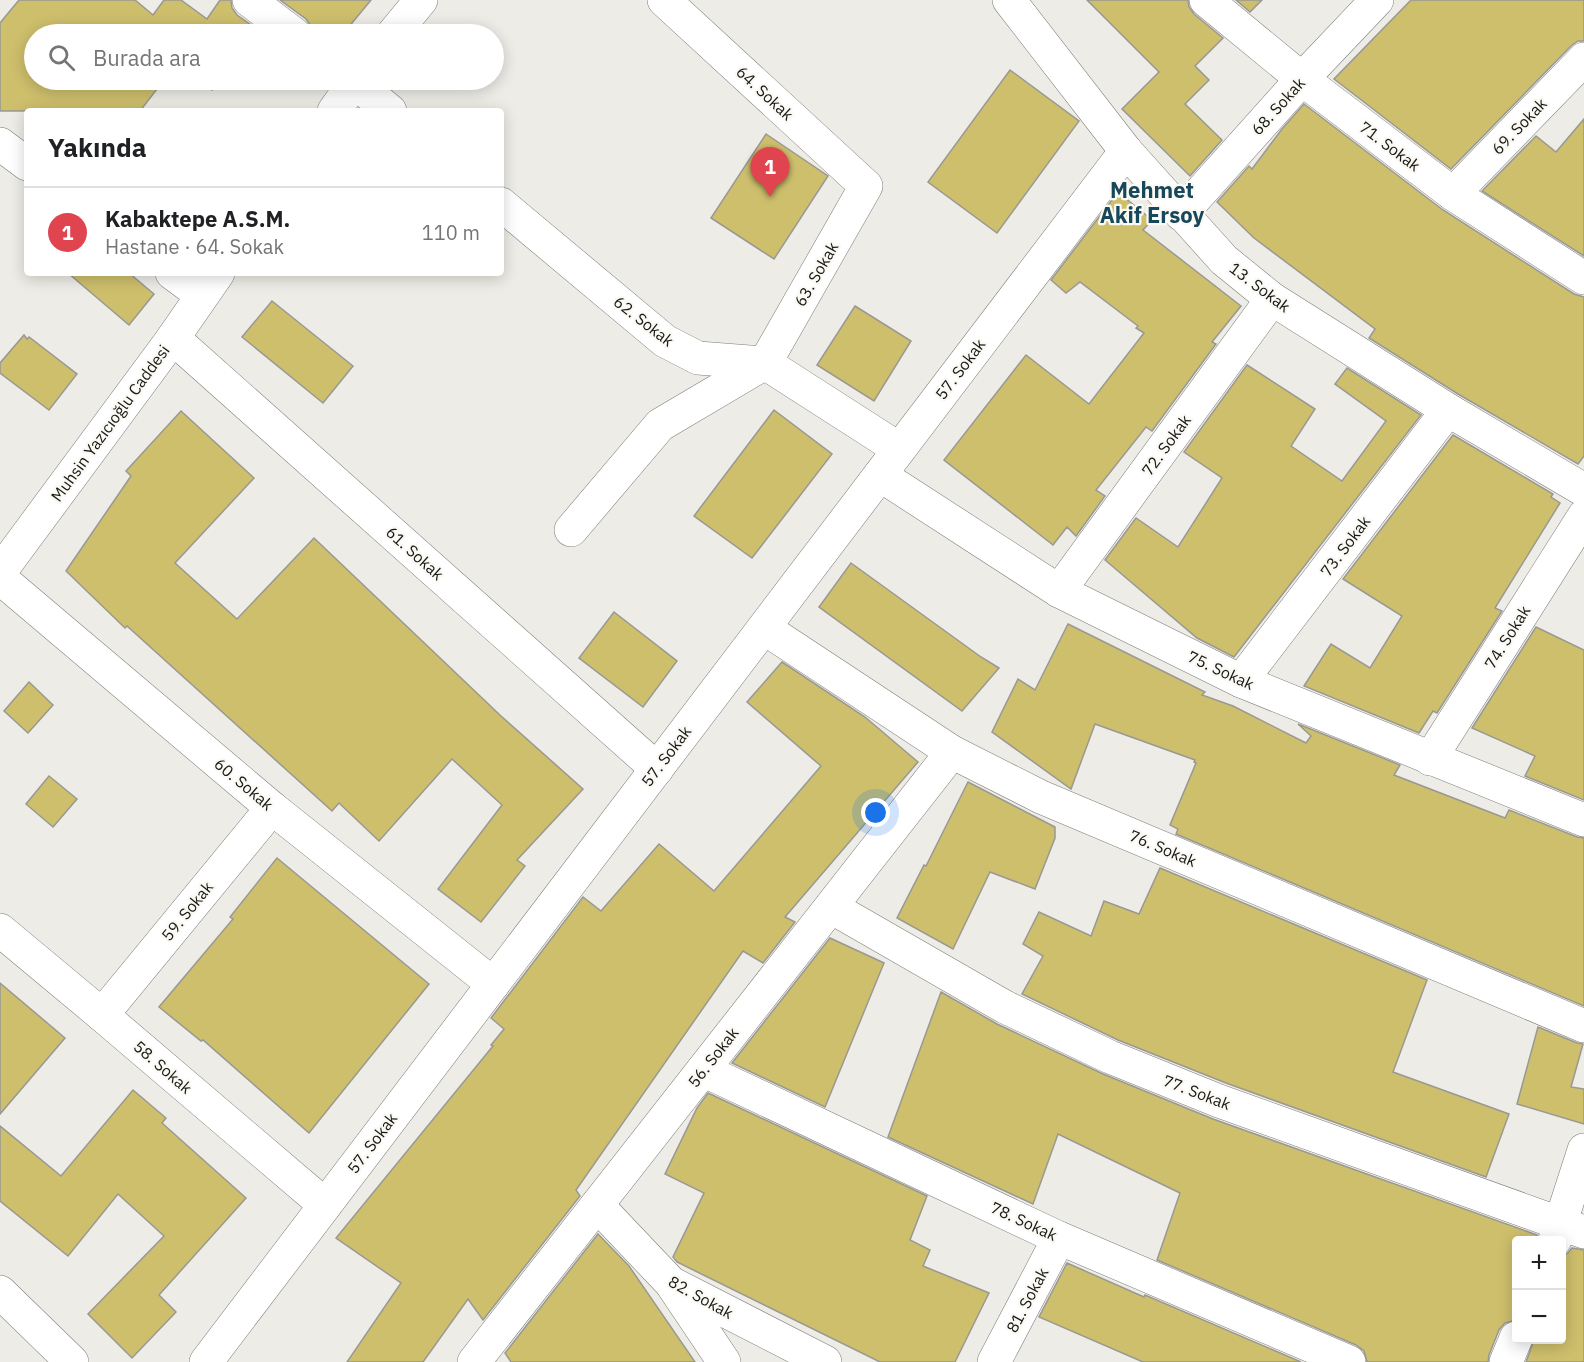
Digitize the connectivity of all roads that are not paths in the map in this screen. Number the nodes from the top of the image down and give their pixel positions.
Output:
1 (249, 0) edge
2 (421, 0) edge
3 (664, 0) edge
4 (1206, 0) edge
5 (1377, 0) edge
6 (1024, 6) edge
7 (281, 24) edge
8 (401, 24) edge
9 (1584, 58) edge
10 (1302, 79) junction
11 (347, 90) edge
12 (366, 90) edge
13 (335, 108) edge
14 (387, 108) edge
15 (0, 144) edge
16 (1126, 151) junction
17 (24, 162) edge
18 (866, 186) joint
19 (1453, 194) junction
20 (504, 207) edge
21 (1181, 214) junction
22 (182, 276) edge
23 (1584, 278) edge
24 (210, 284) edge
25 (1272, 299) junction
26 (173, 338) junction
27 (765, 363) junction
28 (1448, 410) junction
29 (899, 449) junction
30 (880, 476) junction
31 (1584, 490) edge
32 (1584, 516) edge
33 (571, 530) dead end
34 (0, 572) edge
35 (0, 578) edge
36 (1059, 591) junction
37 (764, 628) junction
38 (1241, 681) junction
39 (952, 752) junction
40 (1430, 759) junction
41 (657, 769) junction
42 (272, 808) junction
43 (1584, 820) edge
44 (831, 907) junction
45 (0, 930) edge
46 (493, 984) junction
47 (102, 1015) junction
48 (1584, 1026) edge
49 (703, 1070) junction
50 (1584, 1150) edge
51 (325, 1205) junction
52 (597, 1205) junction
53 (1566, 1232) edge
54 (1059, 1238) junction
55 (671, 1283) junction
56 (0, 1292) edge
57 (1514, 1344) edge
58 (72, 1362) edge
59 (207, 1362) edge
60 (474, 1362) edge
61 (724, 1362) edge
62 (825, 1362) edge
63 (994, 1362) edge
64 (1349, 1362) edge
65 (1506, 1362) edge

1 - 7 street
2 - 8 street
3 - 18 street, 64. Sokak
4 - 10 street, 71. Sokak
5 - 10 street, 68. Sokak
6 - 16 street, 13. Sokak
9 - 19 street, 69. Sokak
10 - 19 street, 71. Sokak
10 - 21 street, 68. Sokak
11 - 13 street
12 - 14 street
15 - 17 street
16 - 21 street, 13. Sokak
16 - 29 street, 57. Sokak
18 - 27 street, 63. Sokak
19 - 23 street, 71. Sokak
20 - 27 street, 62. Sokak
21 - 25 street, 13. Sokak
22 - 24 street
24 - 26 street, Muhsin Yazıcıoğlu Caddesi
25 - 28 street, 13. Sokak
25 - 36 street, 72. Sokak
26 - 34 street, Muhsin Yazıcıoğlu Caddesi
26 - 41 street, 61. Sokak
27 - 29 street, 62. Sokak
27 - 33 street
28 - 31 street, 13. Sokak
28 - 38 street, 73. Sokak
29 - 30 street, 57. Sokak
30 - 36 street, 75. Sokak
30 - 37 street, 57. Sokak
32 - 40 street, 74. Sokak
35 - 42 street, 60. Sokak
36 - 38 street, 75. Sokak
37 - 39 street, 76. Sokak
37 - 41 street, 57. Sokak
38 - 40 street, 75. Sokak
39 - 44 street, 56. Sokak
39 - 48 street, 76. Sokak
40 - 43 street, 75. Sokak
41 - 46 street, 57. Sokak
42 - 46 street, 60. Sokak
42 - 47 street, 59. Sokak
44 - 49 street, 56. Sokak
44 - 53 street, 77. Sokak
45 - 47 street, 58. Sokak
46 - 51 street, 57. Sokak
47 - 51 street, 58. Sokak
49 - 52 street, 56. Sokak
49 - 54 street, 78. Sokak
50 - 53 street
51 - 59 street, 57. Sokak
52 - 55 street, 82. Sokak
52 - 60 street, 56. Sokak
54 - 63 street, 81. Sokak
54 - 64 street, 78. Sokak
55 - 61 street
55 - 62 street, 82. Sokak
56 - 58 street
57 - 65 street

